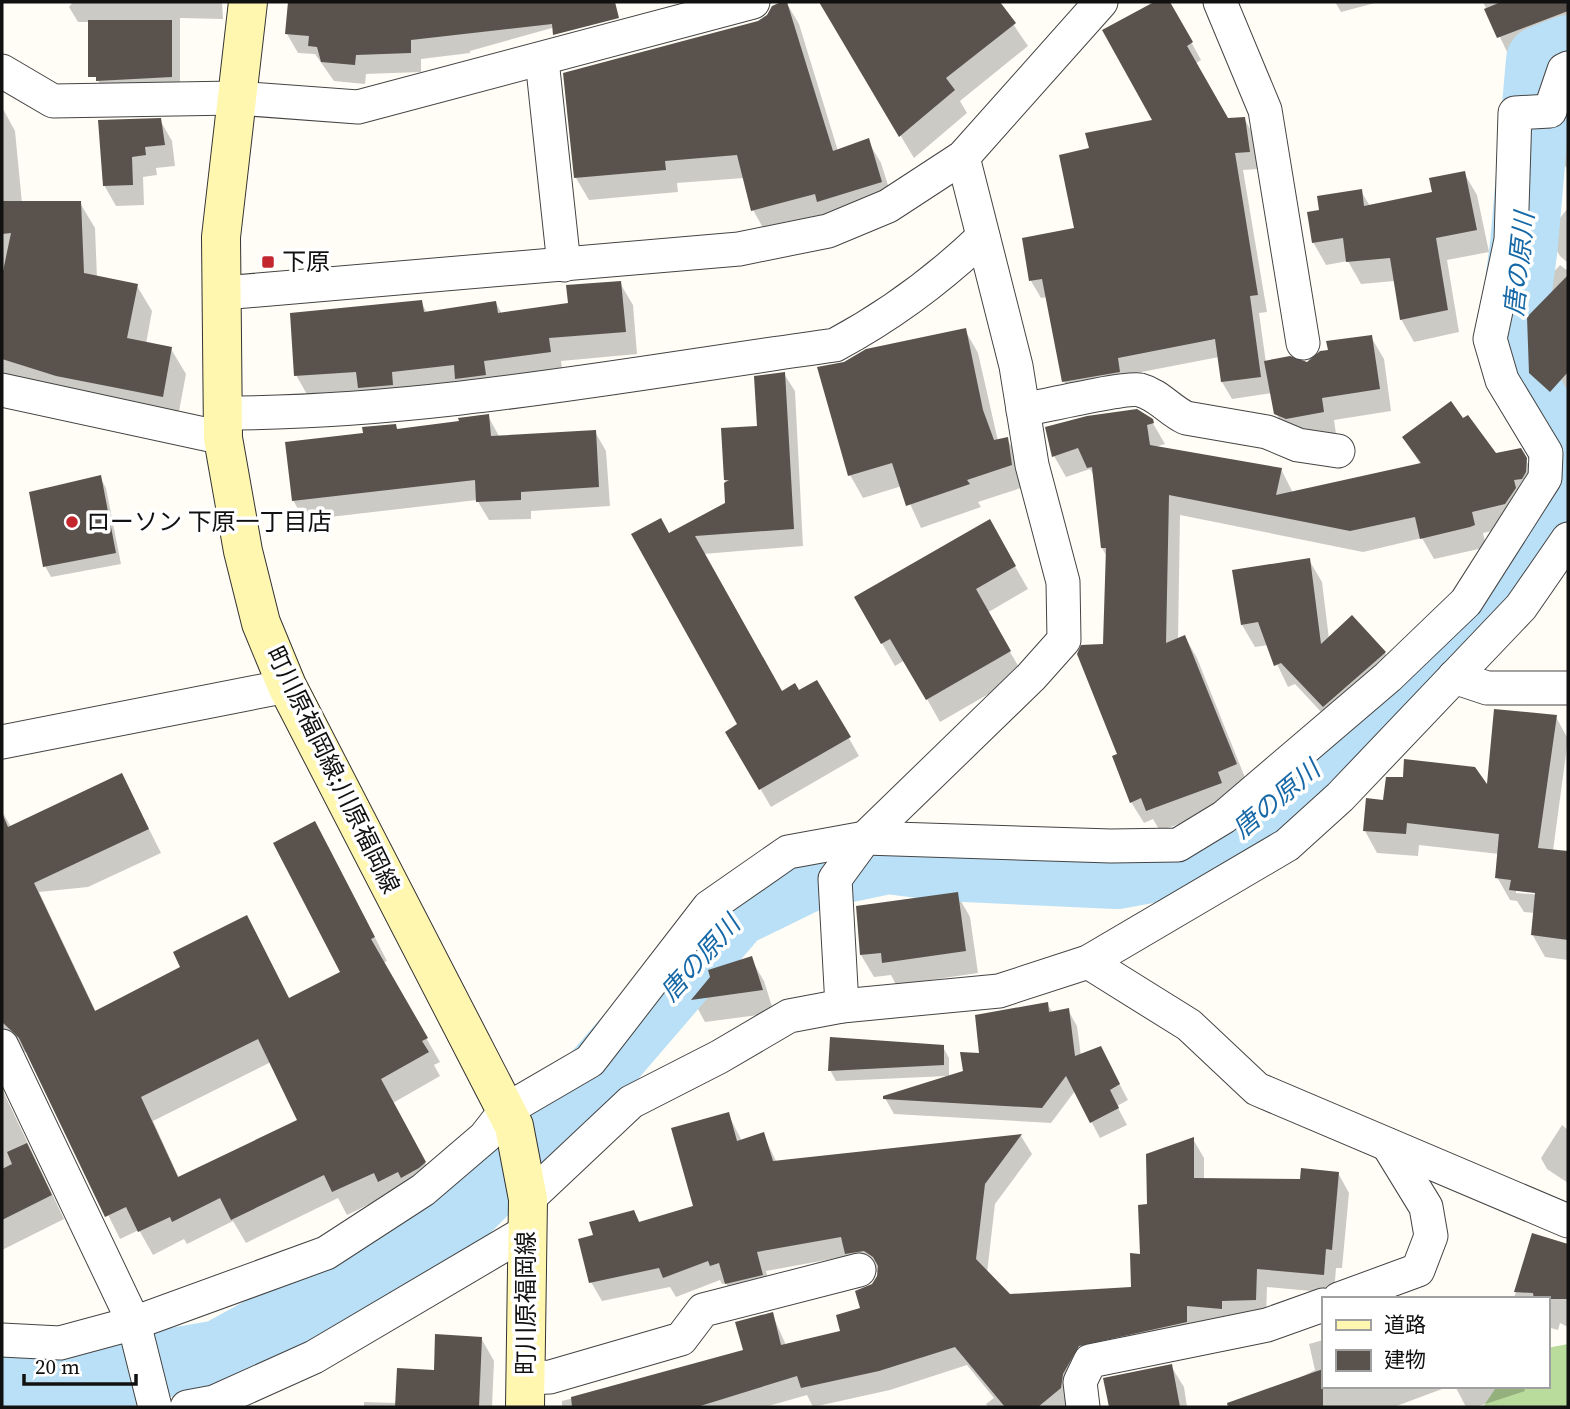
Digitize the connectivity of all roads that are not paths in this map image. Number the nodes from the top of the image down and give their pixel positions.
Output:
1 (248, 2) edge
2 (753, 2) edge
3 (1101, 2) edge
4 (1220, 2) edge
5 (542, 60) junction
6 (1568, 68) edge
7 (2, 71) edge
8 (236, 98) junction
9 (963, 156) junction
10 (983, 237) junction
11 (564, 265) junction
12 (223, 293) junction
13 (1303, 343) dead end
14 (2, 390) edge
15 (1023, 410) junction
16 (223, 426) junction
17 (1338, 451) dead end
18 (1568, 539) edge
19 (1440, 627) junction
20 (1463, 668) junction
21 (287, 686) junction
22 (1568, 688) edge
23 (2, 742) edge
24 (865, 838) junction
25 (1087, 962) junction
26 (842, 1006) junction
27 (2, 1046) edge
28 (510, 1118) junction
29 (1388, 1145) junction
30 (527, 1216) junction
31 (1568, 1221) edge
32 (859, 1270) dead end
33 (1344, 1297) edge
34 (1322, 1304) edge
35 (134, 1323) junction
36 (2, 1340) edge
37 (526, 1393) edge
38 (155, 1407) edge
39 (187, 1407) edge
40 (1083, 1407) edge

1 - 8 main road
2 - 5 street
3 - 9 street
4 - 13 street
5 - 8 street
5 - 11 street
6 - 19 street
7 - 8 street
8 - 12 main road, 町川原福岡線;川原福岡線
9 - 10 street
9 - 11 street
10 - 15 street
10 - 16 street
11 - 12 street
12 - 16 main road, 町川原福岡線;川原福岡線
14 - 16 street
15 - 17 street
15 - 24 street
16 - 21 main road, 町川原福岡線;川原福岡線
18 - 20 street
19 - 20 street
19 - 24 street
20 - 22 street
20 - 25 street
21 - 23 street
21 - 28 main road, 町川原福岡線;川原福岡線
24 - 26 street
24 - 28 street
25 - 26 street
25 - 29 street
26 - 30 street
27 - 35 street
28 - 30 main road, 町川原福岡線;川原福岡線
28 - 35 street
29 - 31 street
29 - 33 street
30 - 37 main road, 町川原福岡線
30 - 39 street
32 - 37 street
34 - 40 street
35 - 36 street
35 - 38 street

